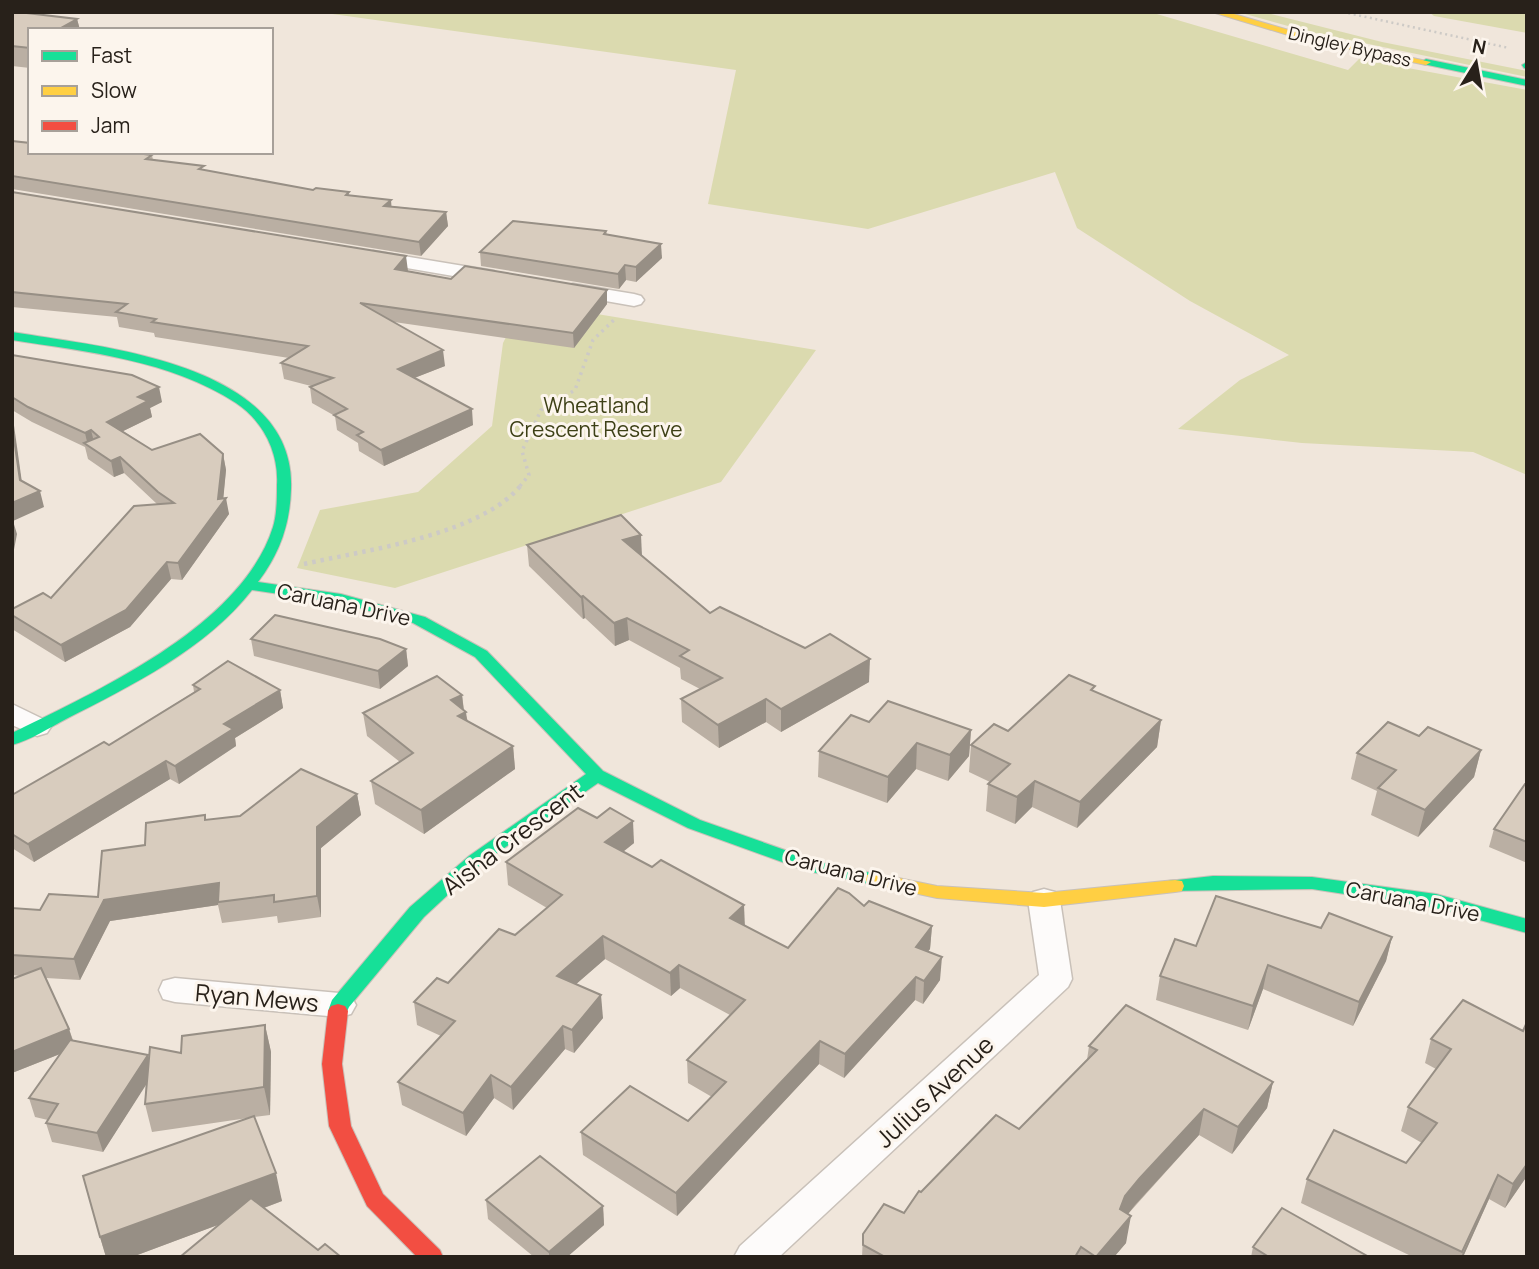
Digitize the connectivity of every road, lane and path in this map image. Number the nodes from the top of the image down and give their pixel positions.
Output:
1 (1216, 12) edge
2 (1343, 12) edge
3 (1377, 35) dead end
4 (1492, 59) dead end
5 (1520, 61) edge
6 (1527, 83) edge
7 (358, 254) edge
8 (509, 279) edge
9 (551, 286) edge
10 (634, 300) joint
11 (12, 336) edge
12 (262, 569) junction
13 (251, 585) junction
14 (12, 713) edge
15 (37, 727) junction
16 (12, 740) edge
17 (597, 775) junction
18 (1044, 900) junction
19 (1527, 926) edge
20 (175, 990) dead end
21 (339, 1005) junction
22 (432, 1257) edge
23 (753, 1257) edge

1 - 6 main road, Dingley Bypass
2 - 5 path
3 - 4 main road, Dingley Bypass
7 - 8 street
9 - 10 street
10 - 12 path
11 - 12 main road
12 - 13 main road
13 - 15 main road
13 - 17 main road, Caruana Drive
14 - 15 street
15 - 16 main road
17 - 18 main road, Caruana Drive
17 - 21 main road, Aisha Crescent
18 - 19 main road, Caruana Drive
18 - 23 street, Julius Avenue
20 - 21 street, Ryan Mews
21 - 22 main road

